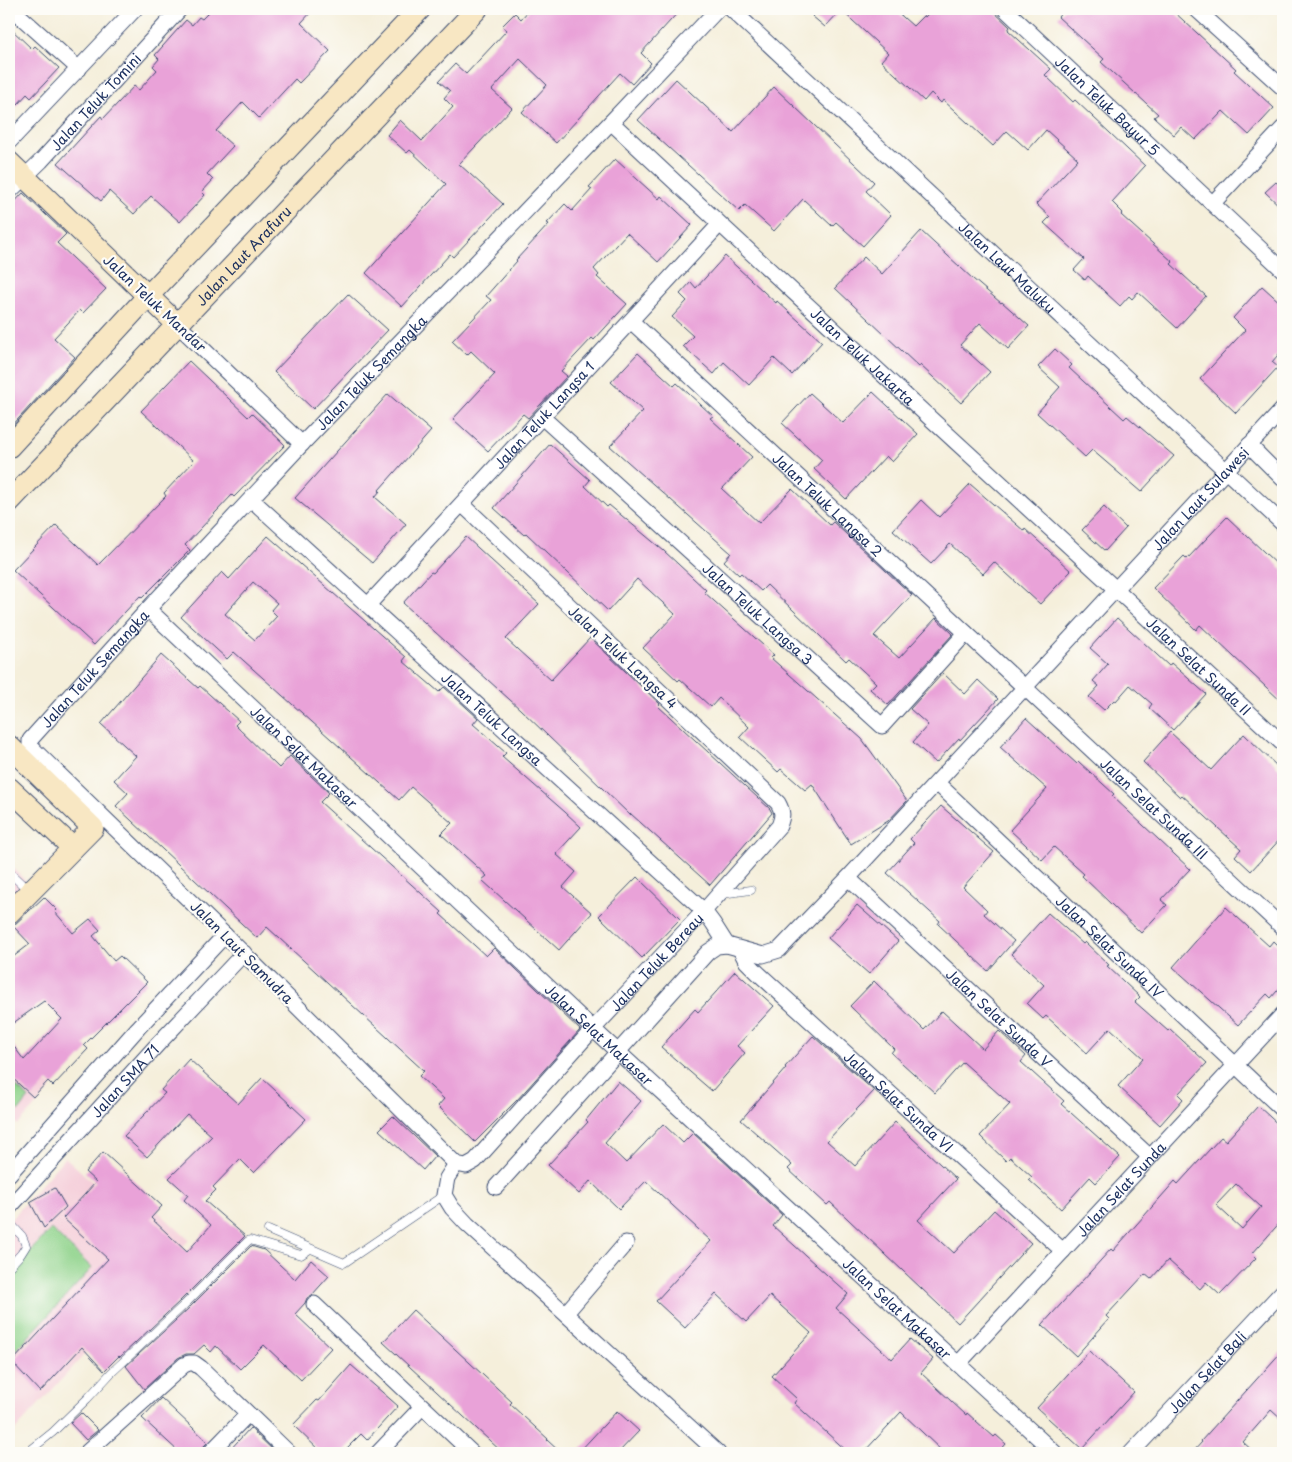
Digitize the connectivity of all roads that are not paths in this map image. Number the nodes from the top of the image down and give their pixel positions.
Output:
1 (12, 9) edge
2 (134, 9) edge
3 (180, 9) edge
4 (420, 9) edge
5 (477, 9) edge
6 (718, 9) edge
7 (731, 9) edge
8 (1004, 9) edge
9 (1196, 9) edge
10 (79, 69) junction
11 (1283, 88) edge
12 (611, 122) junction
13 (1283, 128) edge
14 (9, 142) edge
15 (9, 162) edge
16 (16, 185) edge
17 (1213, 203) junction
18 (719, 225) junction
19 (1283, 270) edge
20 (147, 297) junction
21 (630, 321) junction
22 (178, 325) junction
23 (1283, 408) edge
24 (542, 417) junction
25 (302, 444) junction
26 (1249, 445) junction
27 (9, 447) edge
28 (1226, 469) junction
29 (1283, 479) edge
30 (251, 499) junction
31 (9, 502) edge
32 (462, 504) junction
33 (1283, 524) edge
34 (1116, 588) junction
35 (368, 606) junction
36 (148, 609) junction
37 (966, 633) junction
38 (1026, 687) junction
39 (30, 740) joint
40 (1283, 744) edge
41 (9, 746) edge
42 (937, 783) junction
43 (9, 788) edge
44 (782, 811) joint
45 (99, 822) junction
46 (73, 848) junction
47 (9, 872) edge
48 (848, 878) junction
49 (750, 890) dead end
50 (30, 892) junction
51 (719, 895) junction
52 (704, 912) junction
53 (9, 913) edge
54 (1283, 928) edge
55 (225, 935) junction
56 (733, 947) junction
57 (244, 953) junction
58 (1283, 1014) edge
59 (138, 1028) junction
60 (593, 1028) junction
61 (156, 1045) junction
62 (618, 1051) junction
63 (1236, 1065) junction
64 (1283, 1110) edge
65 (1150, 1157) junction
66 (456, 1164) junction
67 (9, 1174) edge
68 (496, 1187) dead end
69 (444, 1195) junction
70 (9, 1208) edge
71 (9, 1222) edge
72 (268, 1230) dead end
73 (626, 1243) dead end
74 (310, 1249) junction
75 (1063, 1250) junction
76 (9, 1268) edge
77 (1283, 1291) edge
78 (314, 1304) dead end
79 (566, 1314) junction
80 (958, 1364) junction
81 (422, 1407) junction
82 (248, 1414) junction
83 (26, 1453) edge
84 (86, 1453) edge
85 (210, 1453) edge
86 (289, 1453) edge
87 (378, 1453) edge
88 (472, 1453) edge
89 (718, 1453) edge
90 (1055, 1453) edge
91 (1131, 1453) edge

1 - 10 street
2 - 10 street
3 - 16 street, Jalan Teluk Tomini
4 - 20 street
5 - 22 street, Jalan Laut Arafuru
6 - 12 street, Jalan Teluk Semangka
7 - 28 street, Jalan Laut Maluku
8 - 17 street, Jalan Teluk Bayur 5
9 - 11 street
10 - 14 street
12 - 18 street, Jalan Teluk Jakarta
12 - 25 street, Jalan Teluk Semangka
13 - 17 street
15 - 16 street, Jalan Teluk Mandar
16 - 20 street, Jalan Teluk Mandar
17 - 19 street, Jalan Teluk Bayur 5
18 - 21 street, Jalan Teluk Langsa 1
18 - 34 street, Jalan Teluk Jakarta
20 - 22 street, Jalan Teluk Mandar
20 - 27 street
21 - 24 street, Jalan Teluk Langsa 1
21 - 37 street, Jalan Teluk Langsa 2
22 - 25 street, Jalan Teluk Mandar
22 - 31 street, Jalan Laut Arafuru
23 - 26 street, Jalan Laut Sulawesi
24 - 32 street, Jalan Teluk Langsa 1
24 - 37 street, Jalan Teluk Langsa 3
25 - 30 street, Jalan Teluk Semangka
26 - 28 street, Jalan Laut Sulawesi
26 - 29 street
28 - 33 street, Jalan Laut Maluku
28 - 34 street, Jalan Laut Sulawesi
30 - 35 street, Jalan Teluk Langsa
30 - 36 street, Jalan Teluk Semangka
32 - 35 street, Jalan Teluk Langsa 1
32 - 44 street, Jalan Teluk Langsa 4
34 - 38 street, Jalan Laut Sulawesi
34 - 40 street, Jalan Selat Sunda II
35 - 52 street, Jalan Teluk Langsa
36 - 39 street, Jalan Teluk Semangka
36 - 60 street, Jalan Selat Makasar
37 - 38 street, Jalan Teluk Langsa 2
38 - 42 street, Jalan Laut Sulawesi
38 - 54 street, Jalan Selat Sunda III
39 - 45 street, Jalan Laut Samudra
41 - 45 street
42 - 48 street, Jalan Laut Sulawesi
42 - 63 street, Jalan Selat Sunda IV
43 - 46 street
44 - 51 street, Jalan Teluk Bereau
45 - 46 street
45 - 55 street, Jalan Laut Samudra
46 - 50 street
47 - 50 lane
48 - 56 street, Jalan Laut Sulawesi
48 - 65 street, Jalan Selat Sunda V
49 - 51 lane
50 - 53 street
51 - 52 street, Jalan Teluk Bereau
52 - 56 street, Jalan Teluk Langsa
52 - 60 street, Jalan Teluk Bereau
55 - 57 street, Jalan Laut Samudra
55 - 59 street, Jalan SMA 71
56 - 62 street
56 - 75 street, Jalan Selat Sunda VI
57 - 61 street, Jalan SMA 71
57 - 66 street, Jalan Laut Samudra
58 - 63 street, Jalan Selat Sunda
59 - 61 street
59 - 67 street, Jalan SMA 71
60 - 62 street, Jalan Selat Makasar
60 - 66 street, Jalan Teluk Bereau
61 - 70 street, Jalan SMA 71
62 - 68 street
62 - 80 street, Jalan Selat Makasar
63 - 64 street, Jalan Selat Sunda IV
63 - 65 street, Jalan Selat Sunda
65 - 75 street, Jalan Selat Sunda
66 - 69 street
69 - 74 lane
69 - 79 street
71 - 76 lane
72 - 74 lane
73 - 79 street
74 - 83 lane
75 - 80 street, Jalan Selat Sunda
77 - 91 street, Jalan Selat Bali
78 - 81 street
79 - 89 street
80 - 90 street, Jalan Selat Makasar
81 - 87 street
81 - 88 street
82 - 84 street
82 - 85 street
82 - 86 street

